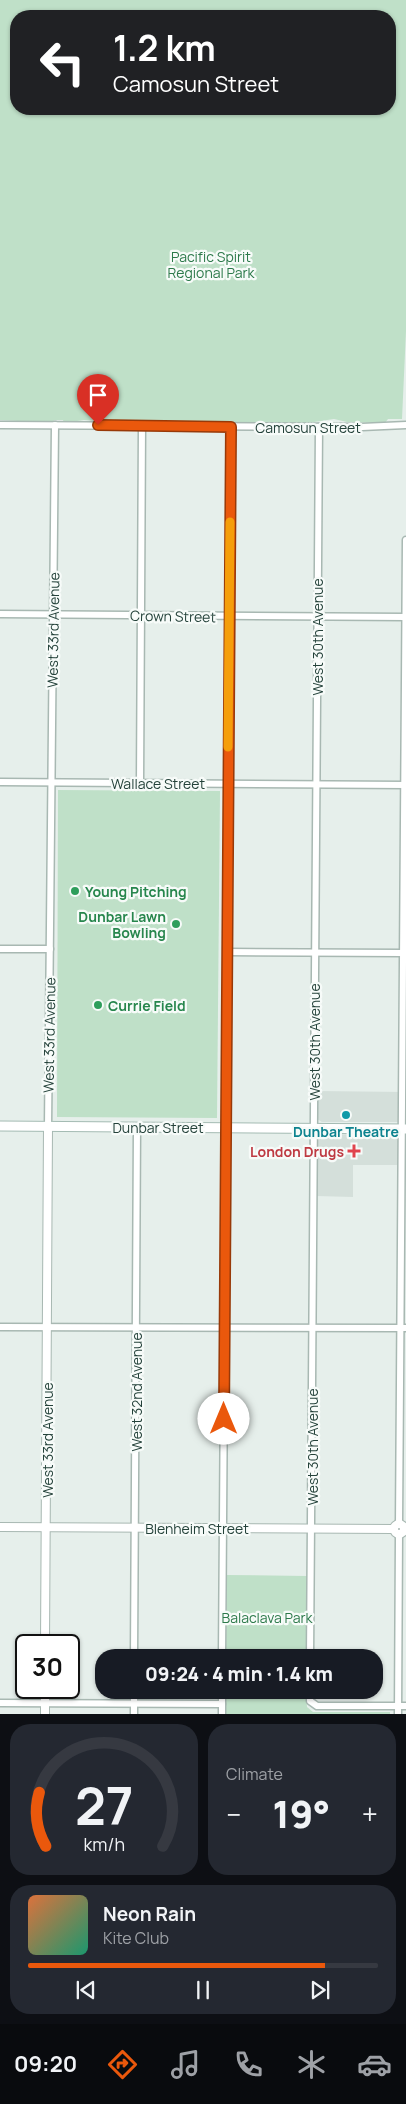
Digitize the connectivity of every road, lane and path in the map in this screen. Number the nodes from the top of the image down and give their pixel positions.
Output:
1 (0, 424) edge
2 (55, 425) junction
3 (142, 426) junction
4 (406, 426) edge
5 (231, 427) junction
6 (319, 427) junction
7 (406, 540) edge
8 (0, 614) edge
9 (53, 614) junction
10 (141, 615) junction
11 (230, 616) junction
12 (317, 616) junction
13 (406, 617) edge
14 (406, 701) edge
15 (0, 782) edge
16 (51, 782) junction
17 (140, 783) junction
18 (228, 783) junction
19 (316, 784) junction
20 (405, 785) edge
21 (0, 949) edge
22 (50, 949) junction
23 (227, 952) junction
24 (315, 952) junction
25 (403, 953) junction
26 (404, 1036) edge
27 (0, 1126) edge
28 (48, 1127) junction
29 (137, 1127) junction
30 (226, 1128) junction
31 (314, 1128) junction
32 (404, 1129) edge
33 (47, 1326) junction
34 (0, 1327) edge
35 (136, 1327) junction
36 (224, 1327) junction
37 (312, 1328) junction
38 (403, 1328) edge
39 (0, 1527) edge
40 (46, 1528) junction
41 (135, 1528) junction
42 (223, 1528) junction
43 (311, 1528) junction
44 (401, 1529) edge
45 (46, 1634) edge
46 (134, 1649) edge
47 (222, 1649) edge
48 (310, 1649) edge
49 (45, 1699) edge
50 (134, 1699) edge
51 (222, 1699) edge
52 (311, 1699) edge
53 (0, 1703) edge
54 (45, 1703) junction
55 (134, 1704) junction
56 (222, 1704) junction
57 (398, 1706) junction
58 (406, 1706) edge
59 (45, 1714) edge
60 (134, 1714) edge
61 (222, 1714) edge
62 (398, 1714) edge

1 - 2 street, Camosun Street
2 - 3 street, Camosun Street
2 - 9 street, West 33rd Avenue
3 - 5 street, Camosun Street
3 - 10 street
4 - 6 street, Camosun Street
5 - 6 street, Camosun Street
5 - 11 street
6 - 12 street, West 30th Avenue
7 - 13 street
8 - 9 street, Crown Street
9 - 10 street, Crown Street
9 - 16 street, West 33rd Avenue
10 - 11 street, Crown Street
10 - 17 street
11 - 12 street, Crown Street
11 - 18 street
12 - 13 street, Crown Street
12 - 19 street, West 30th Avenue
13 - 14 street
14 - 20 street
15 - 16 street, Wallace Street
16 - 17 street, Wallace Street
16 - 22 street, West 33rd Avenue
17 - 18 street, Wallace Street
18 - 19 street, Wallace Street
18 - 23 street
19 - 20 street, Wallace Street
19 - 24 street, West 30th Avenue
20 - 25 street
21 - 22 street
22 - 28 street, West 33rd Avenue
23 - 24 street
23 - 30 street
24 - 25 street
24 - 31 street, West 30th Avenue
25 - 26 street
26 - 32 street
27 - 28 main road, Dunbar Street
28 - 29 main road, Dunbar Street
28 - 33 street, West 33rd Avenue
29 - 30 main road, Dunbar Street
29 - 35 street, West 32nd Avenue
30 - 31 main road, Dunbar Street
30 - 36 street
31 - 32 main road, Dunbar Street
31 - 37 street, West 30th Avenue
32 - 38 street
33 - 34 street
33 - 35 street
33 - 40 street, West 33rd Avenue
35 - 36 street
35 - 41 street, West 32nd Avenue
36 - 37 street
36 - 42 street
37 - 38 street
37 - 43 street, West 30th Avenue
38 - 44 street
39 - 40 street, Blenheim Street
40 - 41 street, Blenheim Street
40 - 45 street, West 33rd Avenue
41 - 42 street, Blenheim Street
41 - 46 street, West 32nd Avenue
42 - 43 street, Blenheim Street
42 - 47 street
43 - 44 street, Blenheim Street
43 - 48 street, West 30th Avenue
44 - 57 street
49 - 54 street
50 - 55 street
51 - 56 street
52 - 57 street
53 - 54 street
54 - 55 street
54 - 59 street
55 - 56 street
55 - 60 street
56 - 61 street
57 - 58 street
57 - 62 street

